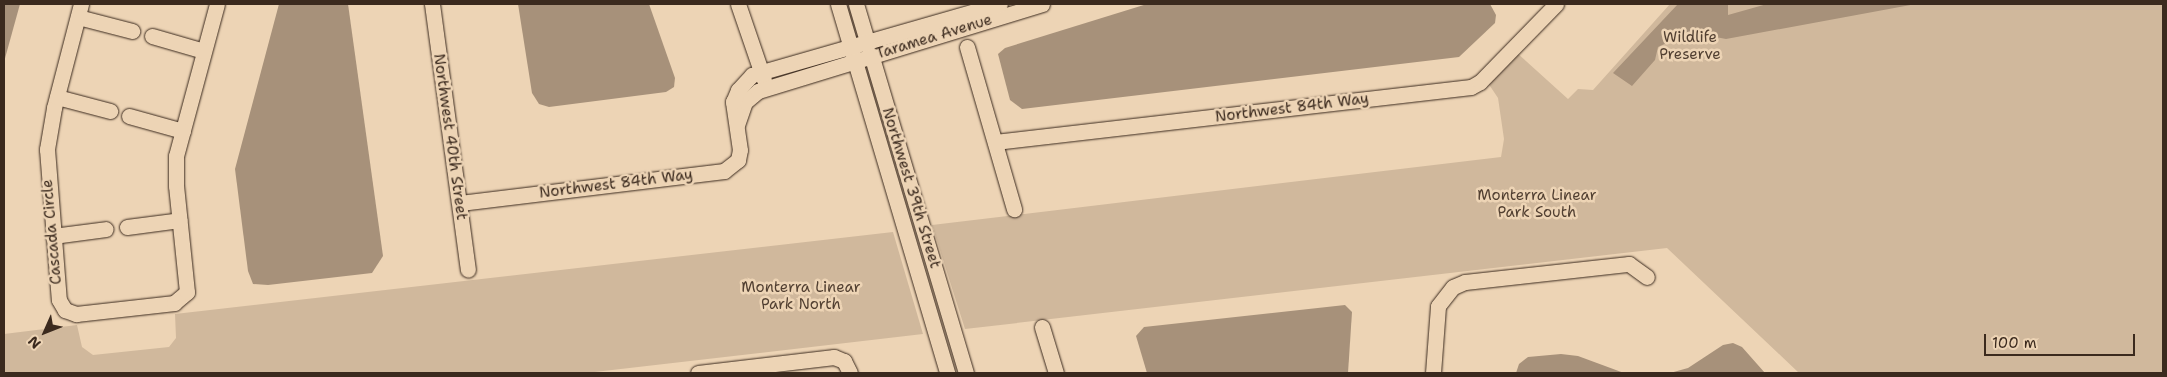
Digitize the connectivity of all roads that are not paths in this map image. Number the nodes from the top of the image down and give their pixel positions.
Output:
1 (217, 4) edge
2 (432, 4) edge
3 (738, 4) edge
4 (838, 4) edge
5 (856, 4) edge
6 (1000, 4) edge
7 (1042, 4) edge
8 (1556, 4) edge
9 (80, 10) edge
10 (132, 31) dead end
11 (152, 36) dead end
12 (850, 46) junction
13 (967, 47) dead end
14 (870, 50) junction
15 (204, 51) junction
16 (855, 63) junction
17 (759, 73) junction
18 (769, 88) junction
19 (57, 97) junction
20 (110, 111) dead end
21 (129, 116) dead end
22 (736, 130) junction
23 (183, 131) junction
24 (995, 142) junction
25 (460, 202) junction
26 (1014, 209) dead end
27 (180, 220) junction
28 (127, 227) dead end
29 (106, 229) dead end
30 (52, 236) junction
31 (468, 270) dead end
32 (1647, 277) dead end
33 (1042, 327) dead end
34 (847, 367) edge
35 (698, 373) edge
36 (947, 373) edge
37 (966, 373) edge
38 (1056, 373) edge
39 (1433, 373) edge

1 - 15 street, Cascada Circle
2 - 25 street, Northwest 40th Street
3 - 17 street
4 - 12 street, Northwest 39th Street
5 - 14 street, Northwest 39th Street
6 - 14 street, Taramea Avenue
7 - 14 street, Taramea Avenue
8 - 24 street, Northwest 84th Way
9 - 10 street
9 - 19 street, Cascada Circle
11 - 15 street
12 - 14 street, Taramea Avenue
12 - 16 street, Northwest 39th Street
12 - 17 street, Taramea Avenue
13 - 24 street
14 - 16 street, Taramea Avenue
14 - 37 street, Northwest 39th Street
15 - 23 street, Cascada Circle
16 - 18 street, Taramea Avenue
16 - 36 street, Northwest 39th Street
17 - 18 street
17 - 22 street
18 - 22 street, Taramea Avenue
19 - 20 street
19 - 30 street, Cascada Circle
21 - 23 street
22 - 25 street, Northwest 84th Way
23 - 27 street, Cascada Circle
24 - 26 street
25 - 31 street, Northwest 40th Street
27 - 28 street
27 - 30 street, Cascada Circle
29 - 30 street
32 - 39 street
33 - 38 street
34 - 35 street

